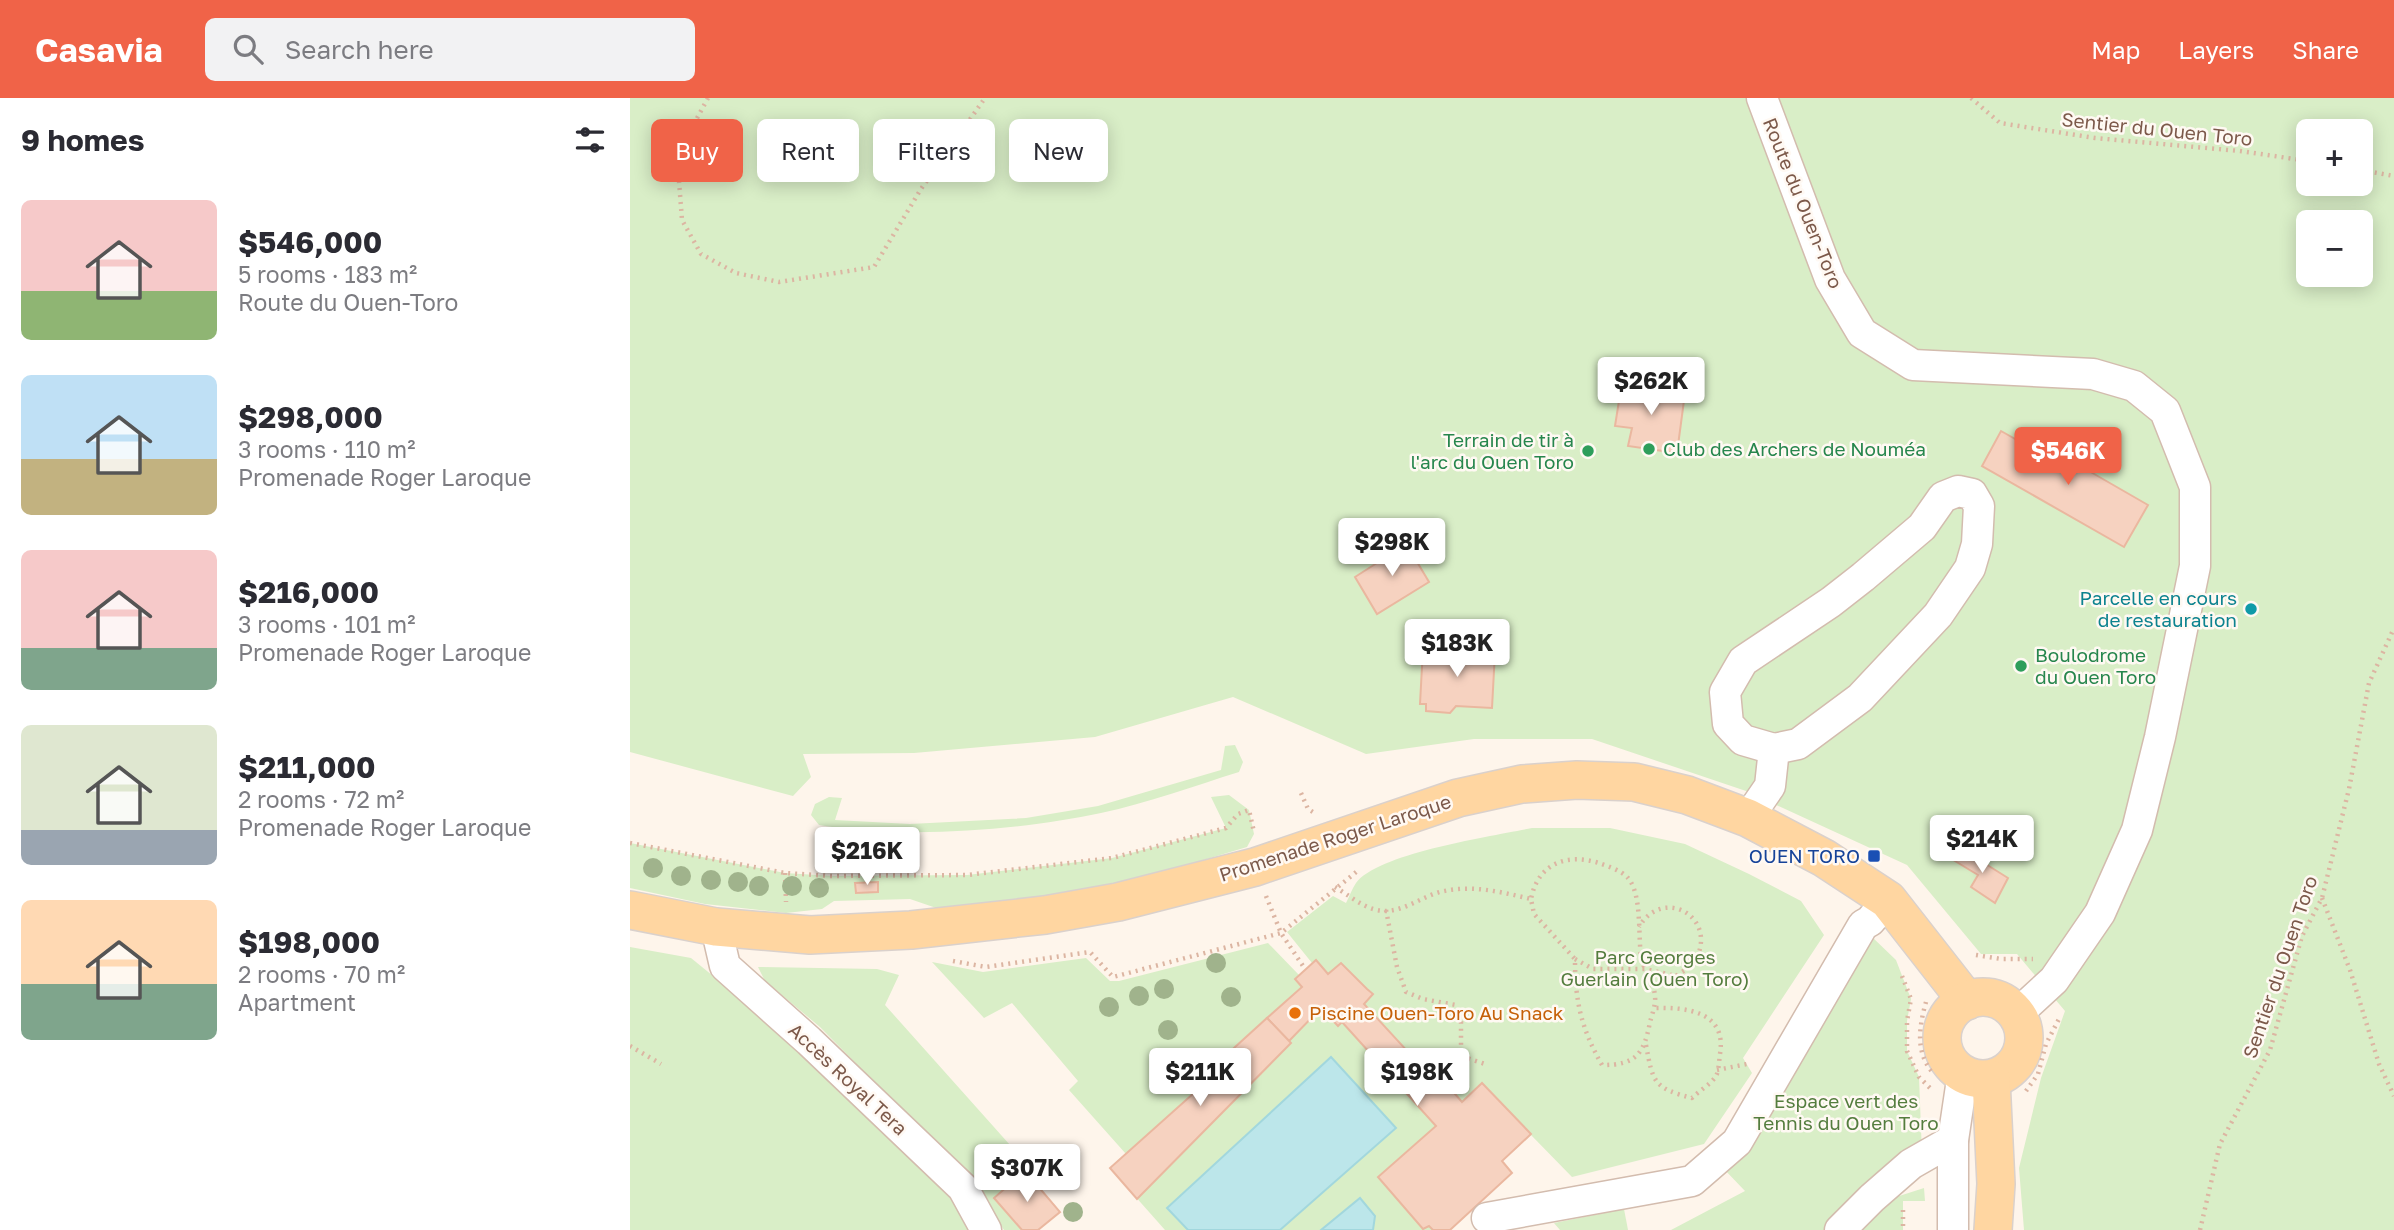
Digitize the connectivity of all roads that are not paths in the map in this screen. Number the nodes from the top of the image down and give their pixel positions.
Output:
1 (1762, 98) edge
2 (1774, 749) junction
3 (1748, 818) junction
4 (1888, 900) junction
5 (630, 910) edge
6 (716, 927) junction
7 (1967, 1001) junction
8 (2020, 1011) junction
9 (1977, 1083) junction
10 (1953, 1139) junction
11 (1487, 1218) dead end
12 (986, 1230) edge
13 (1840, 1230) edge
14 (1953, 1230) edge
15 (1993, 1230) edge

1 - 8 street, Route du Ouen-Toro
2 - 2 street
2 - 3 street
3 - 4 main road, Promenade Roger Laroque
3 - 6 main road, Promenade Roger Laroque
4 - 7 main road, Promenade Roger Laroque
4 - 11 street
5 - 6 main road, Promenade Roger Laroque
6 - 12 street, Accès Royal Tera
7 - 8 main road
7 - 9 main road
8 - 9 main road
9 - 10 street
9 - 15 main road
10 - 13 street
10 - 14 street

